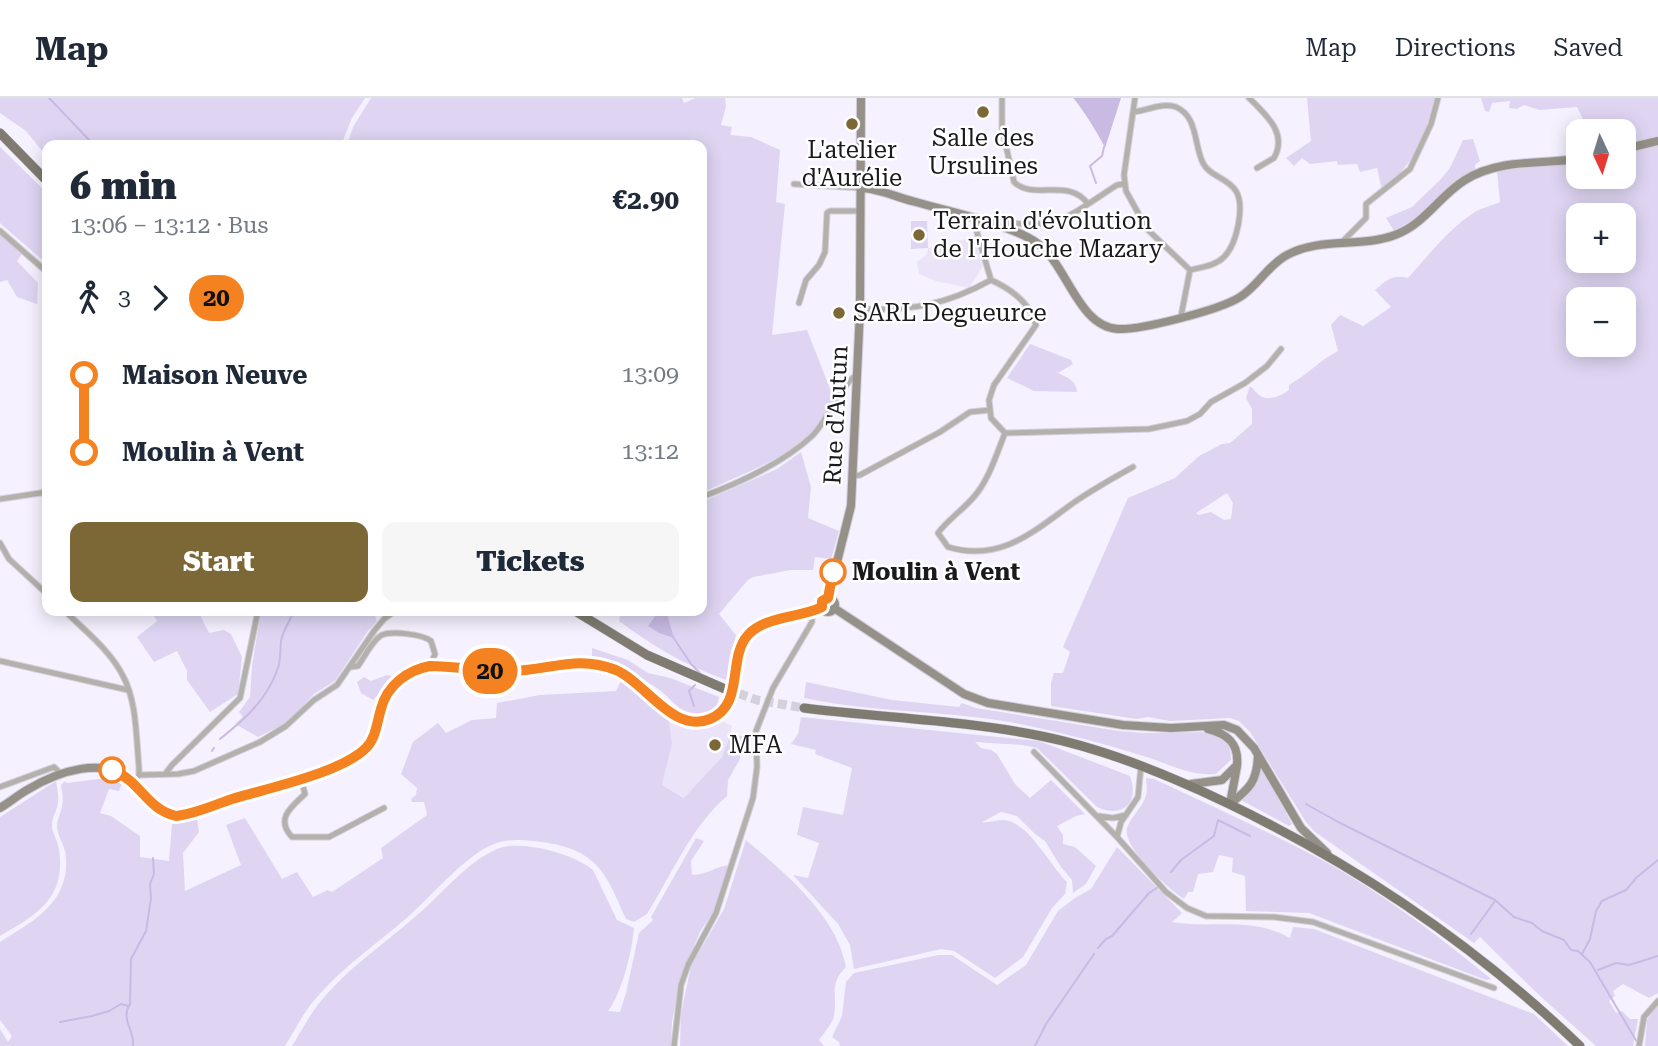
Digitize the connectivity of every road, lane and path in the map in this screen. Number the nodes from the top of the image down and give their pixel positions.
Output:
1 (861, 98) edge
2 (1002, 98) edge
3 (1135, 98) edge
4 (1249, 98) edge
5 (1438, 98) edge
6 (1133, 113) junction
7 (0, 133) edge
8 (1658, 141) edge
9 (1636, 146) edge
10 (1566, 160) edge
11 (1257, 168) dead end
12 (42, 176) edge
13 (794, 184) dead end
14 (1124, 184) junction
15 (861, 188) junction
16 (1088, 204) junction
17 (861, 211) junction
18 (977, 220) junction
19 (0, 231) edge
20 (1342, 242) junction
21 (42, 268) edge
22 (1189, 270) junction
23 (991, 280) junction
24 (799, 303) dead end
25 (860, 309) junction
26 (1181, 316) junction
27 (1281, 349) dead end
28 (857, 375) junction
29 (990, 410) junction
30 (1005, 433) junction
31 (1132, 467) dead end
32 (853, 476) junction
33 (42, 493) edge
34 (707, 495) edge
35 (0, 499) edge
36 (0, 543) edge
37 (42, 589) edge
38 (828, 598) junction
39 (822, 607) junction
40 (834, 608) junction
41 (812, 612) junction
42 (70, 616) edge
43 (257, 616) edge
44 (388, 616) edge
45 (583, 616) edge
46 (0, 661) edge
47 (430, 666) junction
48 (350, 667) junction
49 (725, 689) tunnel mouth
50 (128, 690) junction
51 (804, 708) tunnel mouth
52 (1199, 726) junction
53 (1034, 752) dead end
54 (1258, 755) junction
55 (1141, 765) junction
56 (1237, 765) junction
57 (61, 774) junction
58 (165, 774) junction
59 (301, 778) junction
60 (136, 781) junction
61 (1191, 784) junction
62 (0, 787) edge
63 (1230, 804) junction
64 (0, 808) edge
65 (384, 808) dead end
66 (1126, 815) junction
67 (1096, 816) junction
68 (1117, 837) junction
69 (1329, 855) junction
70 (1494, 988) dead end
71 (1658, 1000) edge
72 (674, 1046) edge
73 (1580, 1046) edge
74 (1639, 1046) edge

1 - 15 main road, Rue d'Autun
2 - 16 street
3 - 6 street
4 - 11 street
5 - 20 street
6 - 14 street
6 - 22 street
7 - 12 main road
8 - 9 main road
10 - 20 main road
13 - 15 street
14 - 16 street
14 - 22 street
15 - 17 main road, Rue d'Autun
15 - 18 main road
16 - 18 street
17 - 24 street
17 - 25 main road, Rue d'Autun
18 - 23 street
18 - 26 main road
19 - 21 street
20 - 26 main road
22 - 26 street
23 - 25 street
23 - 29 street
25 - 28 main road, Rue d'Autun
27 - 30 street
28 - 32 main road, Rue d'Autun
28 - 34 street
29 - 30 street
29 - 32 street
30 - 31 street
32 - 38 main road, Rue d'Autun
33 - 35 street
36 - 37 street
38 - 39 main road
38 - 40 main road
39 - 40 main road
39 - 41 main road
40 - 52 main road
41 - 47 main road
41 - 72 street
42 - 50 street
43 - 58 street
44 - 48 street
45 - 49 main road
46 - 50 street
47 - 48 street
47 - 59 main road
48 - 58 street
50 - 60 street
51 - 55 main road
52 - 54 main road
52 - 56 main road
53 - 67 street
54 - 63 main road
54 - 69 main road
55 - 61 main road
55 - 66 street
56 - 61 main road
56 - 63 main road
57 - 60 main road
57 - 62 street
57 - 64 main road
58 - 60 street
59 - 60 main road
59 - 65 street
61 - 63 main road
63 - 69 main road
66 - 67 street
66 - 68 street
67 - 68 street
68 - 70 street
69 - 73 main road
71 - 74 street

